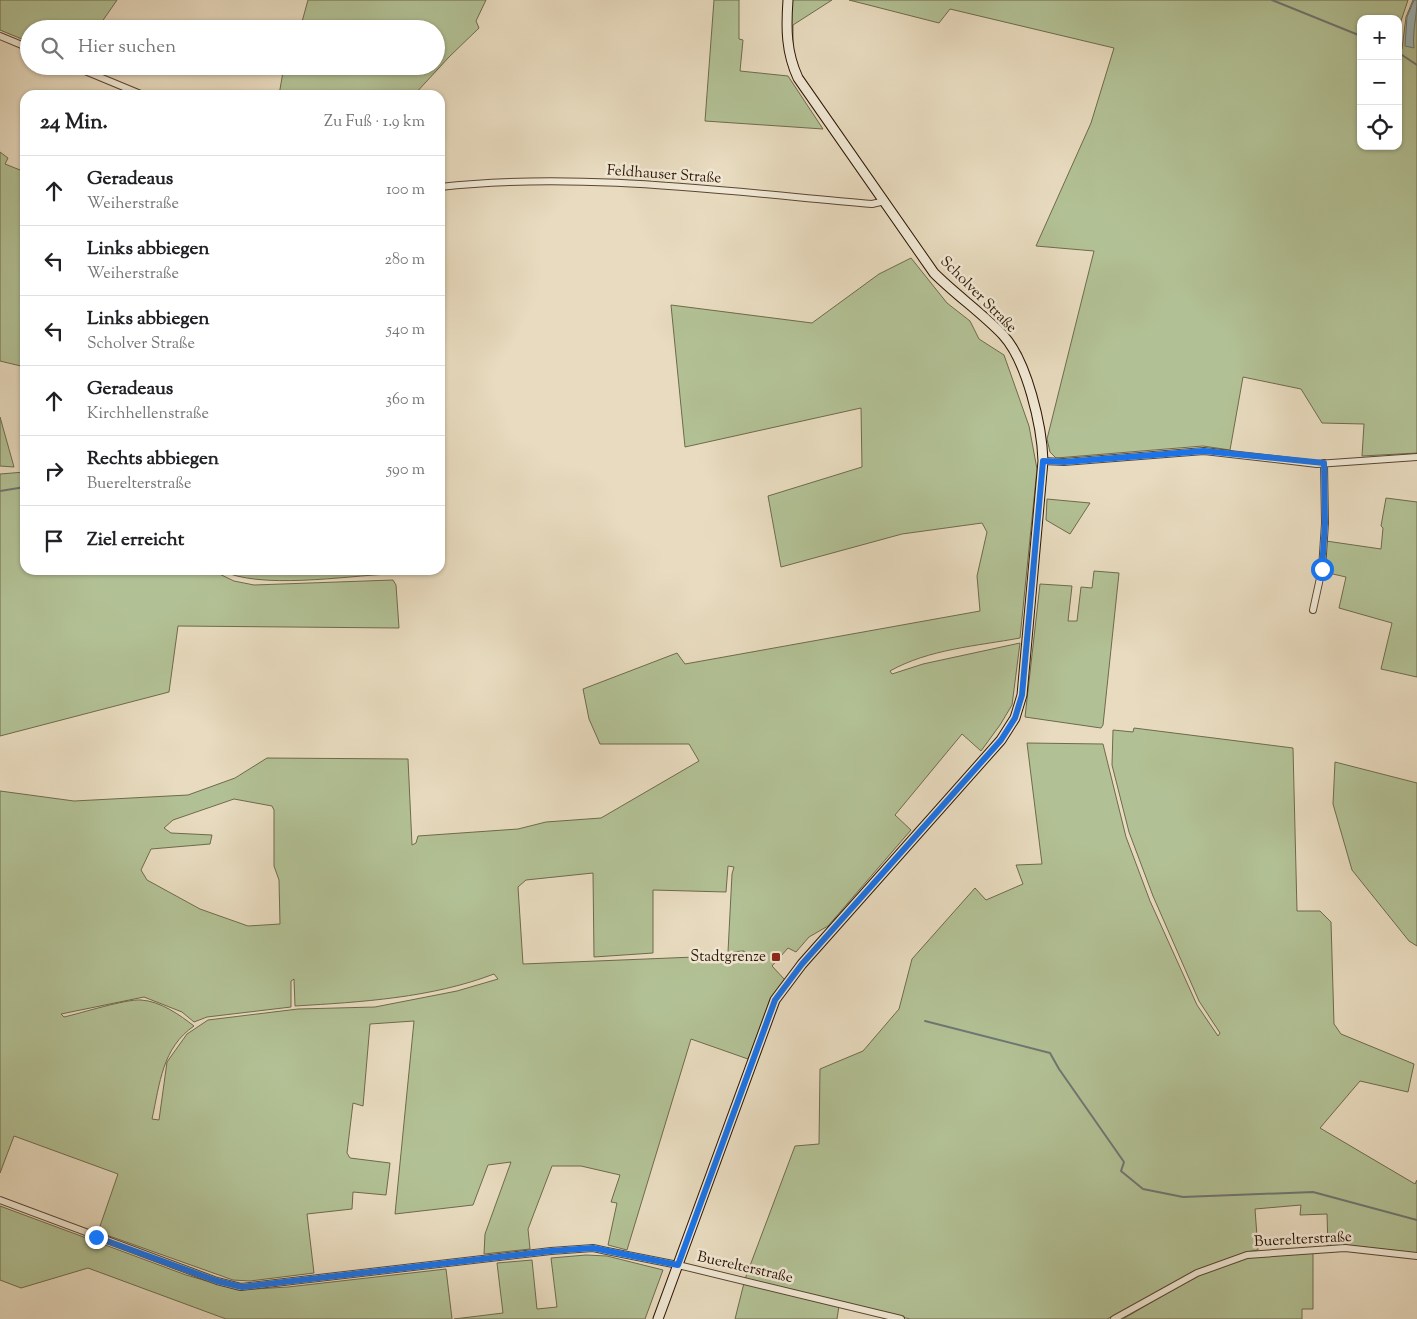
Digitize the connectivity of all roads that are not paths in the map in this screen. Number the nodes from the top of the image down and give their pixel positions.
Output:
1 (788, 0) edge
2 (0, 36) edge
3 (20, 44) edge
4 (95, 75) edge
5 (131, 90) edge
6 (445, 187) edge
7 (885, 201) junction
8 (1417, 457) edge
9 (1043, 461) junction
10 (1324, 463) junction
11 (1313, 610) dead end
12 (0, 1200) edge
13 (1417, 1256) edge
14 (678, 1265) junction
15 (658, 1319) edge
16 (901, 1319) edge
17 (1114, 1319) edge

1 - 7 street, Scholver Straße
2 - 3 street
4 - 5 street
6 - 7 street, Feldhauser Straße
7 - 9 street, Scholver Straße
8 - 10 street
9 - 10 street
9 - 14 street, Scholver Straße
10 - 11 street
12 - 14 street, Buerelterstraße
13 - 17 street, Buerelterstraße
14 - 15 street, Scholver Straße
14 - 16 street, Buerelterstraße

